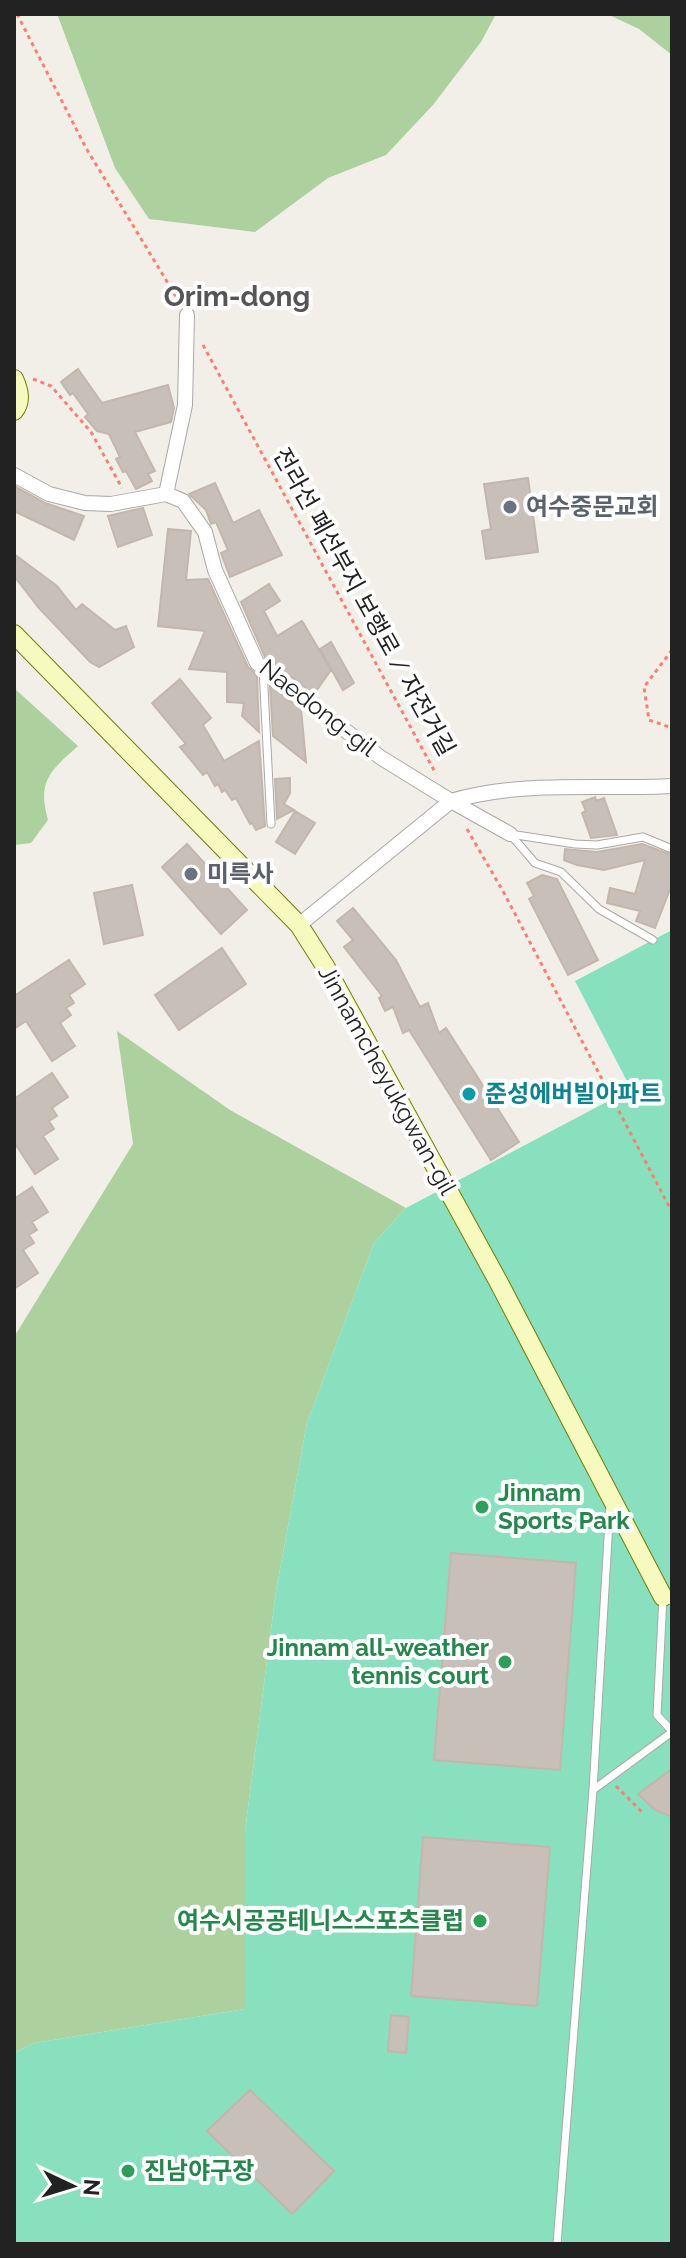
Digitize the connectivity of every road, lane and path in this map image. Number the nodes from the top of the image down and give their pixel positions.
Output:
1 (17, 14) edge
2 (187, 315) joint
3 (202, 343) dead end
4 (20, 378) edge
5 (14, 411) edge
6 (14, 475) edge
7 (166, 494) junction
8 (130, 501) junction
9 (14, 634) edge
10 (672, 650) edge
11 (263, 667) junction
12 (672, 728) edge
13 (436, 773) dead end
14 (672, 786) edge
15 (451, 801) junction
16 (271, 824) dead end
17 (466, 827) dead end
18 (510, 834) junction
19 (672, 849) edge
20 (299, 925) junction
21 (653, 940) dead end
22 (672, 1212) edge
23 (611, 1495) junction
24 (667, 1599) edge
25 (672, 1732) edge
26 (593, 1790) junction
27 (623, 1793) dead end
28 (642, 1812) dead end
29 (557, 2244) edge

1 - 2 path
2 - 7 street
3 - 13 path, 전라선 폐선부지 보행로 / 자전거길
4 - 5 street
4 - 8 path
6 - 8 street
7 - 8 street
7 - 11 street, Naedong-gil
9 - 20 street, Jinnamcheyukgwan-gil
10 - 12 path
11 - 15 street, Naedong-gil
11 - 16 lane
14 - 15 street
15 - 18 street, Naedong-gil
15 - 20 street
17 - 22 path
18 - 19 lane
18 - 21 lane
20 - 23 street, Jinnamcheyukgwan-gil
23 - 24 street, Jinnamcheyukgwan-gil
23 - 26 lane
24 - 25 lane
25 - 26 lane
26 - 29 lane
27 - 28 path

